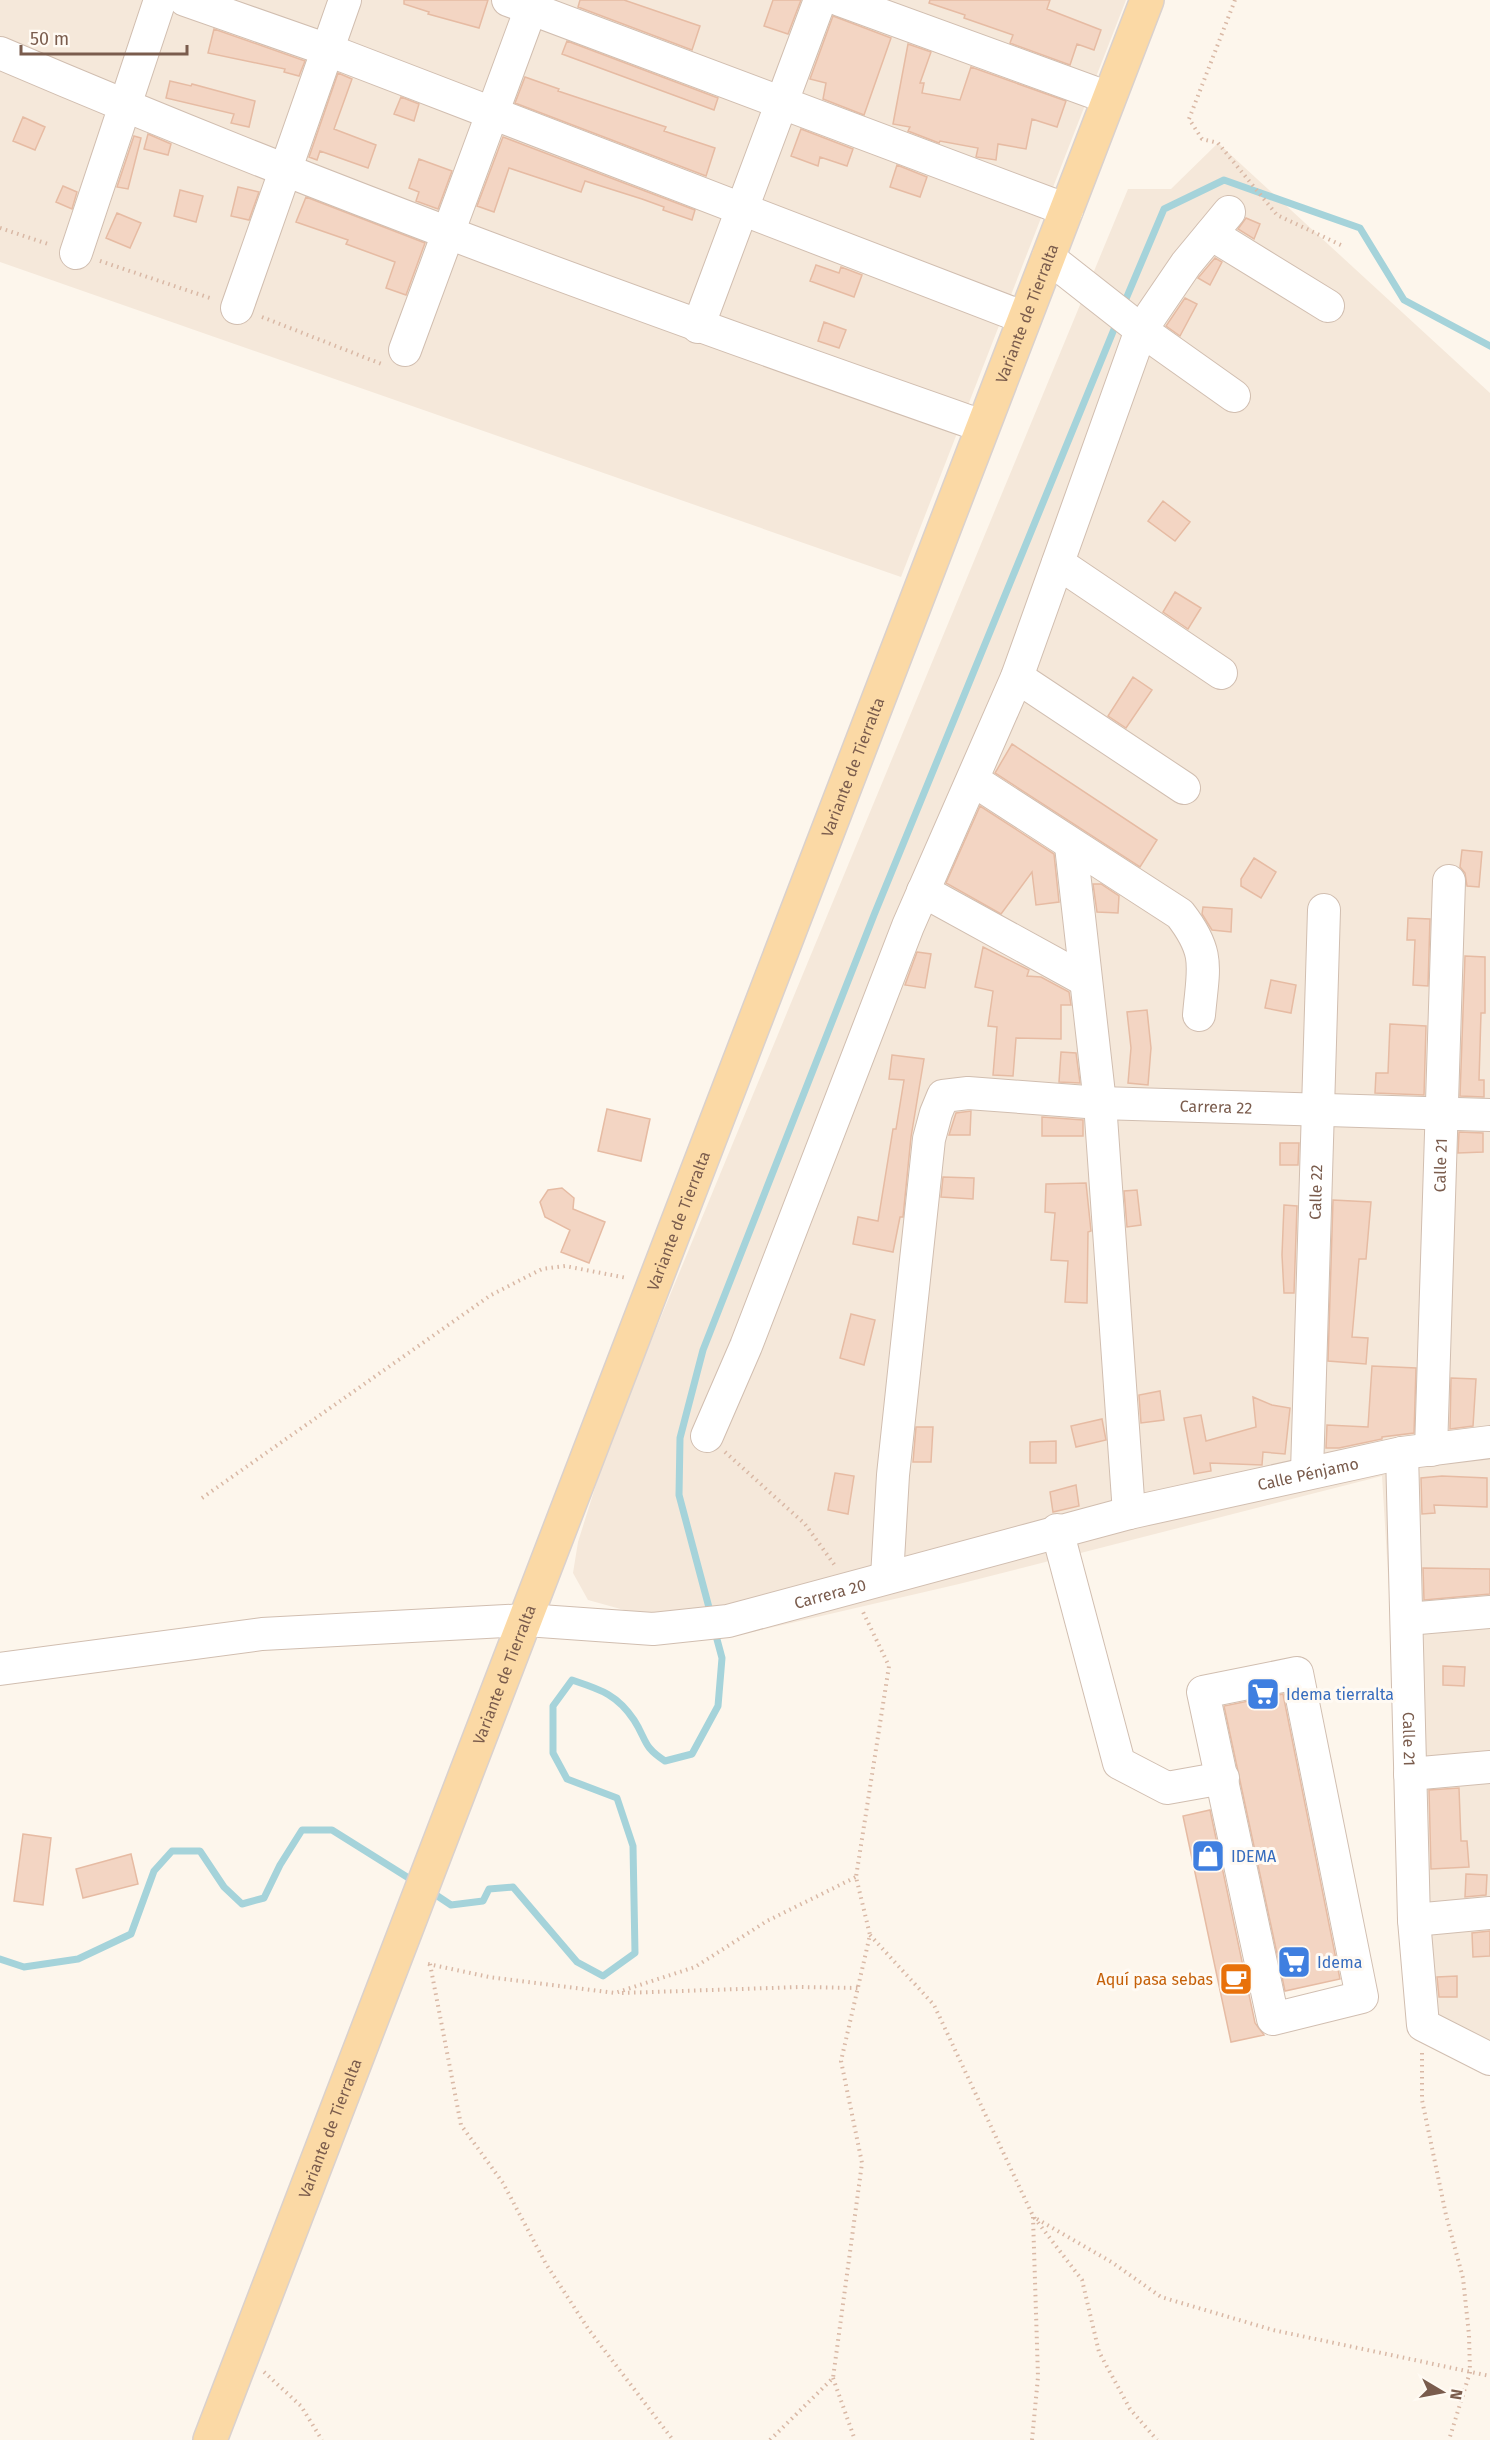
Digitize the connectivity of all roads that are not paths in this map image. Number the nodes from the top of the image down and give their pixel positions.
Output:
1 (160, 0) edge
2 (185, 0) edge
3 (345, 0) edge
4 (820, 0) edge
5 (840, 0) edge
6 (1147, 0) edge
7 (525, 3) edge
8 (328, 50) junction
9 (0, 53) edge
10 (1109, 98) junction
11 (781, 102) junction
12 (124, 106) junction
13 (492, 113) junction
14 (286, 172) junction
15 (741, 209) junction
16 (1067, 210) junction
17 (448, 234) junction
18 (76, 253) road end
19 (1048, 257) junction
20 (1328, 306) dead end
21 (237, 308) road end
22 (1025, 318) junction
23 (698, 327) junction
24 (1140, 330) junction
25 (405, 350) road end
26 (1234, 396) dead end
27 (982, 426) junction
28 (1058, 563) junction
29 (1221, 673) dead end
30 (1017, 677) junction
31 (973, 780) junction
32 (1184, 788) dead end
33 (1071, 846) junction
34 (1449, 881) dead end
35 (923, 891) junction
36 (1324, 910) dead end
37 (1085, 980) junction
38 (1199, 1015) dead end
39 (1100, 1103) junction
40 (1319, 1109) junction
41 (1441, 1113) junction
42 (1490, 1114) edge
43 (706, 1436) road end
44 (1490, 1442) edge
45 (1416, 1451) junction
46 (1307, 1472) junction
47 (1129, 1512) junction
48 (1057, 1530) junction
49 (887, 1577) junction
50 (1490, 1612) edge
51 (1407, 1619) junction
52 (526, 1620) junction
53 (0, 1669) edge
54 (1490, 1767) edge
55 (1410, 1774) junction
56 (1222, 1778) junction
57 (1490, 1913) edge
58 (1414, 1920) junction
59 (1490, 2059) edge
60 (210, 2440) edge

1 - 12 street
2 - 8 street
3 - 8 street
4 - 11 street
5 - 10 street
6 - 10 main road, Variante de Tierralta
7 - 11 street
7 - 13 street
8 - 13 street
8 - 14 street
9 - 12 street
10 - 16 main road, Variante de Tierralta
11 - 15 street
11 - 16 street
12 - 14 street
12 - 18 street
13 - 15 street
13 - 17 street
14 - 17 street
14 - 21 street
15 - 22 street
15 - 23 street
16 - 19 main road, Variante de Tierralta
17 - 23 street
17 - 25 street
19 - 22 main road, Variante de Tierralta
19 - 24 street
20 - 24 street
22 - 27 main road, Variante de Tierralta
23 - 27 street
24 - 26 street
24 - 28 street
27 - 52 main road, Variante de Tierralta
28 - 29 street
28 - 30 street
30 - 31 street
30 - 32 street
31 - 33 street
31 - 35 street
33 - 37 street
33 - 38 street
34 - 41 street, Calle 21
35 - 37 street
35 - 43 street
36 - 40 street, Calle 22
37 - 39 street
39 - 40 street, Carrera 22
39 - 47 street
39 - 49 street, Carrera 22
40 - 41 street, Carrera 22
40 - 46 street, Calle 22
41 - 42 street, Carrera 22
41 - 45 street, Calle 21
44 - 45 street, Calle Pénjamo
45 - 46 street, Calle Pénjamo
45 - 51 street, Calle 21
46 - 47 street, Calle Pénjamo
47 - 48 street, Carrera 20
48 - 49 street, Carrera 20
48 - 56 street
49 - 52 street, Carrera 20
50 - 51 street
51 - 55 street, Calle 21
52 - 53 street, Carrera 20
52 - 60 main road, Variante de Tierralta
54 - 55 street
55 - 58 street, Calle 21
56 - 56 street
57 - 58 street
58 - 59 street, Calle 21

